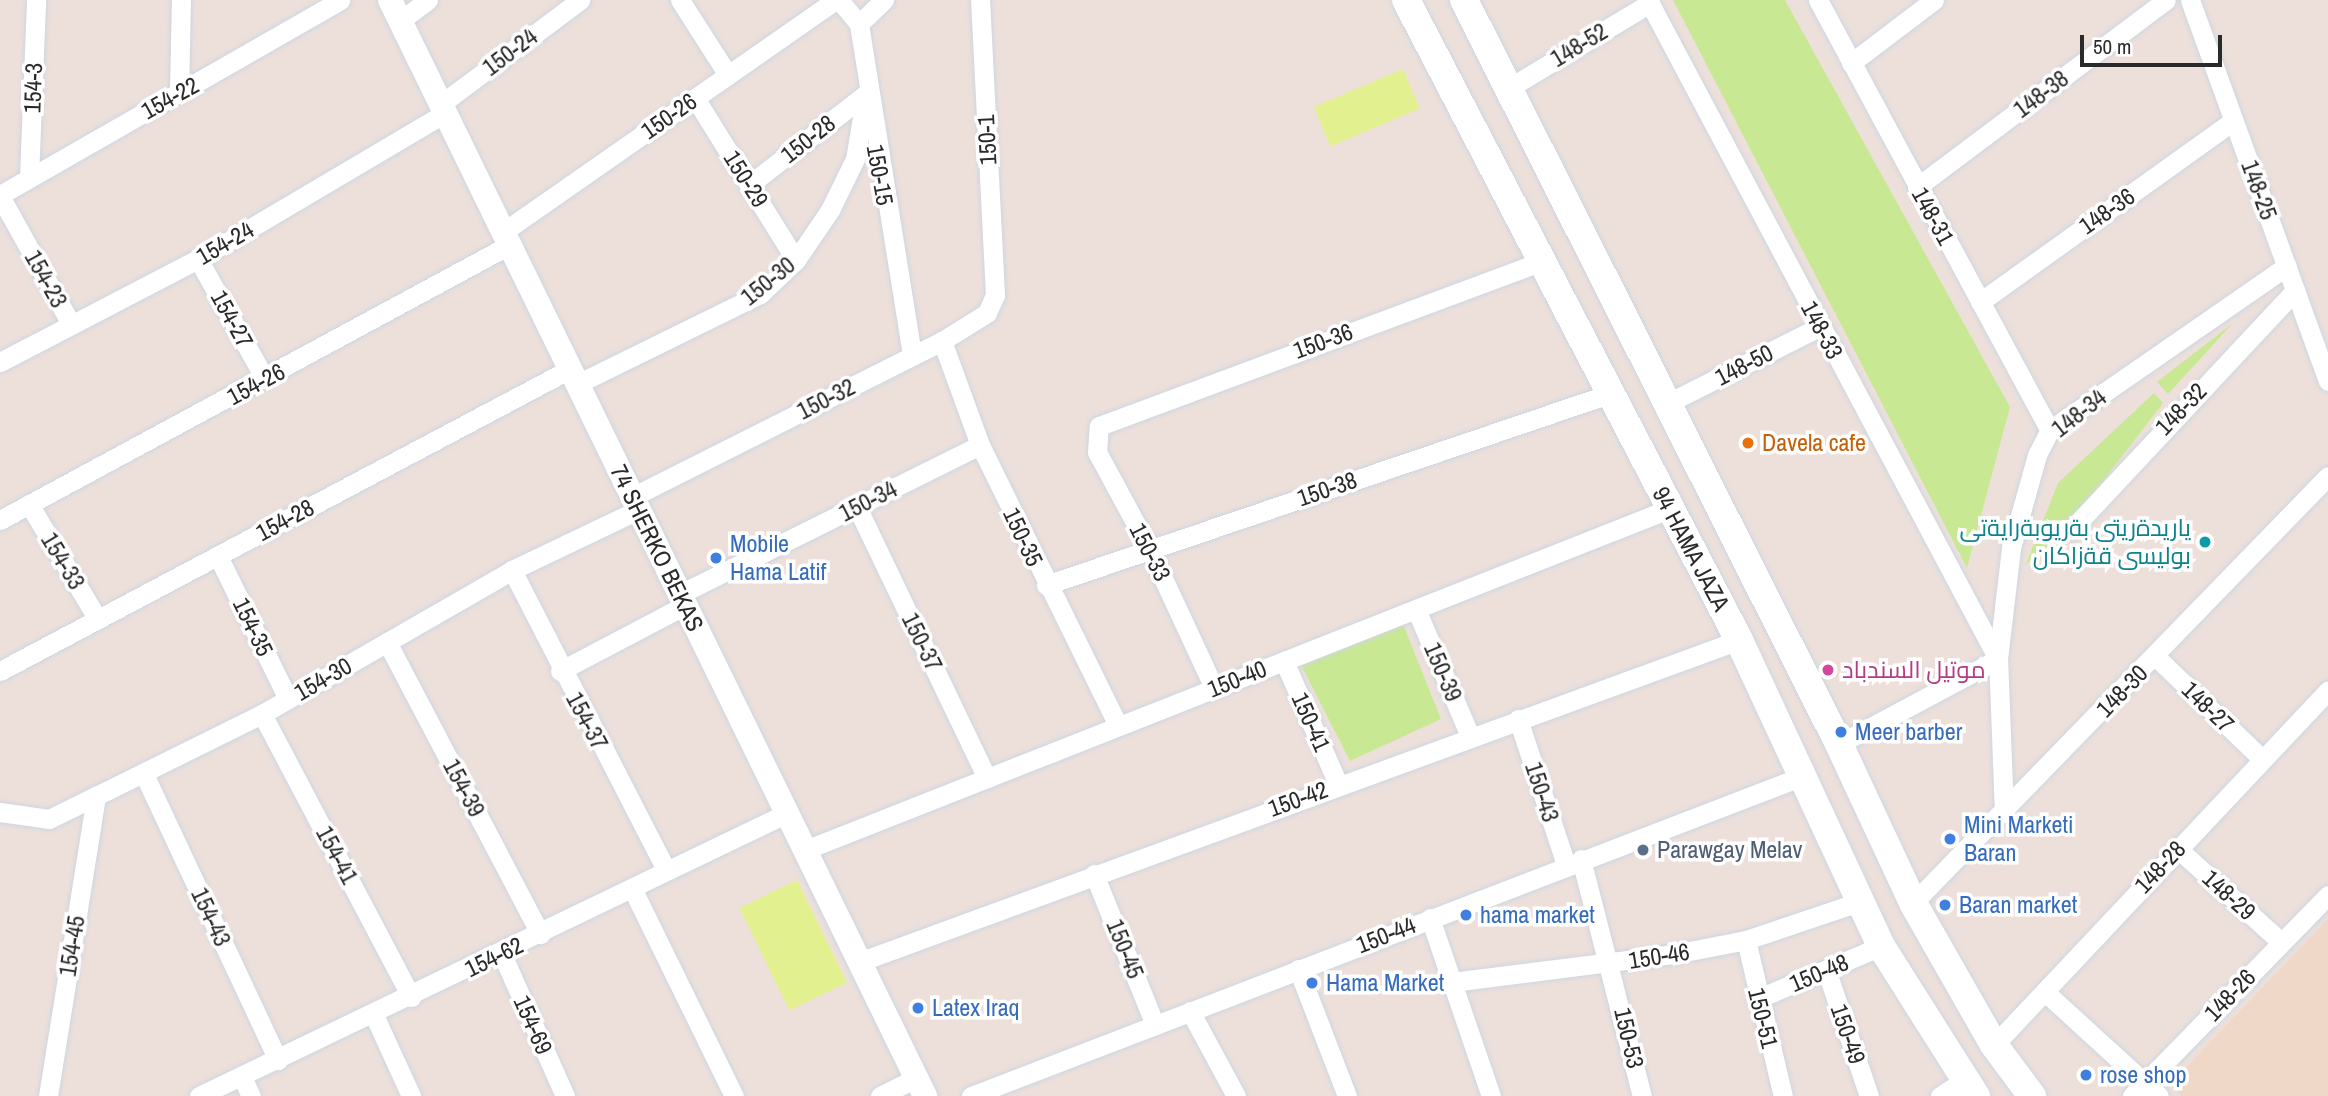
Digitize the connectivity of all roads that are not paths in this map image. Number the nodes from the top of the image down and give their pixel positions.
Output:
1 (36, 0) edge
2 (181, 0) edge
3 (340, 0) edge
4 (428, 0) edge
5 (580, 0) edge
6 (680, 0) edge
7 (837, 0) edge
8 (884, 0) edge
9 (980, 0) edge
10 (1406, 0) edge
11 (1464, 0) edge
12 (1818, 0) edge
13 (1934, 0) edge
14 (2166, 0) edge
15 (2190, 0) edge
16 (1649, 1) edge
17 (395, 10) edge
18 (859, 24) junction
19 (1851, 63) junction
20 (728, 75) junction
21 (1509, 88) junction
22 (178, 93) junction
23 (866, 94) junction
24 (695, 98) junction
25 (443, 108) junction
26 (2233, 121) junction
27 (29, 177) junction
28 (750, 185) junction
29 (1917, 187) junction
30 (0, 196) edge
31 (506, 238) junction
32 (198, 259) junction
33 (796, 260) junction
34 (1539, 262) junction
35 (2287, 266) junction
36 (994, 281) joint
37 (2295, 291) junction
38 (1980, 302) junction
39 (71, 324) junction
40 (1819, 327) junction
41 (942, 341) junction
42 (912, 356) junction
43 (0, 362) edge
44 (574, 377) junction
45 (265, 379) junction
46 (2328, 381) edge
47 (1609, 394) junction
48 (1668, 403) junction
49 (1107, 420) joint
50 (2050, 430) junction
51 (979, 445) junction
52 (2328, 476) edge
53 (29, 504) junction
54 (635, 504) junction
55 (857, 507) junction
56 (1670, 509) junction
57 (0, 520) edge
58 (2071, 530) dead end
59 (1150, 550) junction
60 (218, 556) junction
61 (512, 570) junction
62 (1046, 585) junction
63 (682, 599) junction
64 (1416, 609) junction
65 (97, 618) junction
66 (1739, 640) junction
67 (387, 642) junction
68 (2155, 656) junction
69 (1998, 659) junction
70 (1284, 661) junction
71 (0, 671) edge
72 (560, 671) junction
73 (1214, 688) junction
74 (2328, 690) edge
75 (288, 699) junction
76 (262, 713) junction
77 (1518, 719) junction
78 (1118, 726) junction
79 (1470, 736) junction
80 (1839, 744) junction
81 (2261, 758) junction
82 (144, 774) junction
83 (1803, 776) junction
84 (987, 778) junction
85 (1338, 784) junction
86 (96, 796) junction
87 (0, 812) edge
88 (787, 813) junction
89 (2004, 814) junction
90 (49, 819) junction
91 (92, 825) junction
92 (2178, 848) junction
93 (805, 850) junction
94 (1574, 862) junction
95 (666, 870) junction
96 (1094, 874) junction
97 (632, 888) junction
98 (2328, 894) edge
99 (1859, 902) junction
100 (1913, 903) junction
101 (1430, 918) junction
102 (540, 934) junction
103 (1746, 940) junction
104 (2281, 942) junction
105 (1881, 946) junction
106 (502, 954) junction
107 (859, 962) junction
108 (1611, 963) junction
109 (1298, 969) junction
110 (1828, 972) junction
111 (1452, 982) junction
112 (2045, 992) junction
113 (1962, 993) junction
114 (411, 997) junction
115 (1756, 999) junction
116 (1190, 1011) junction
117 (374, 1015) junction
118 (1921, 1015) junction
119 (1155, 1025) junction
120 (1994, 1045) junction
121 (278, 1060) junction
122 (242, 1077) junction
123 (920, 1087) edge
124 (1970, 1088) edge
125 (2145, 1092) edge
126 (48, 1096) edge
127 (199, 1096) edge
128 (251, 1096) edge
129 (411, 1096) edge
130 (565, 1096) edge
131 (734, 1096) edge
132 (880, 1096) edge
133 (971, 1096) edge
134 (1236, 1096) edge
135 (1347, 1096) edge
136 (1491, 1096) edge
137 (1642, 1096) edge
138 (1783, 1096) edge
139 (1869, 1096) edge
140 (1940, 1096) edge
141 (2032, 1096) edge

1 - 27 street, 154-3
2 - 22 street
3 - 22 street, 154-22
4 - 17 street
5 - 25 street, 150-24
6 - 20 street
7 - 18 street
7 - 20 street, 150-26
8 - 18 street
9 - 36 street, 150-1
10 - 34 main road, 94 HAMA JAZA
11 - 21 main road, 94 HAMA JAZA
12 - 19 street, 148-31
13 - 19 street
14 - 29 street, 148-38
15 - 26 street, 148-25
16 - 21 street, 148-52
16 - 40 street, 148-33
17 - 25 street, 74 SHERKO BEKAS
18 - 23 street, 150-15
19 - 29 street, 148-31
20 - 24 street, 150-26
21 - 48 main road, 94 HAMA JAZA
22 - 27 street, 154-22
23 - 28 street, 150-28
23 - 33 street, 150-30
23 - 42 street, 150-15
24 - 28 street, 150-29
24 - 31 street, 150-26
25 - 31 street, 74 SHERKO BEKAS
25 - 32 street, 154-24
26 - 35 street, 148-25
26 - 38 street, 148-36
27 - 30 street, 154-22
28 - 33 street, 150-29
29 - 38 street, 148-31
30 - 39 street, 154-23
31 - 44 street, 74 SHERKO BEKAS
31 - 45 street, 154-26
32 - 39 street, 154-24
32 - 45 street, 154-27
33 - 44 street, 150-30
34 - 47 main road, 94 HAMA JAZA
34 - 49 street, 150-36
35 - 37 street, 148-25
35 - 50 street, 148-34
36 - 41 street, 150-32
37 - 46 street, 148-25
37 - 58 street, 148-32
38 - 50 street, 148-31
39 - 43 street, 154-24
40 - 48 street, 148-50
40 - 69 street, 148-33
41 - 42 street, 150-32
41 - 51 street, 150-35
42 - 54 street, 150-32
44 - 54 street, 74 SHERKO BEKAS
44 - 60 street, 154-28
45 - 53 street, 154-26
47 - 56 main road, 94 HAMA JAZA
47 - 59 street, 150-38
48 - 80 main road, 94 HAMA JAZA
49 - 59 street, 150-33
50 - 69 street, 148-34
51 - 55 street, 150-34
51 - 62 street, 150-35
52 - 68 street, 148-30
53 - 57 street, 154-26
53 - 65 street, 154-33
54 - 61 street, 154-30
54 - 63 street, 74 SHERKO BEKAS
55 - 63 street, 150-34
55 - 84 street, 150-37
56 - 64 street, 150-40
56 - 66 main road, 94 HAMA JAZA
59 - 62 street, 150-38
59 - 73 street, 150-33
60 - 65 street, 154-28
60 - 75 street, 154-35
61 - 67 street, 154-30
61 - 72 street, 154-37
62 - 78 street, 150-35
63 - 72 street, 150-34
63 - 88 street, 74 SHERKO BEKAS
64 - 70 street, 150-40
64 - 79 street, 150-39
65 - 71 street, 154-28
66 - 77 street, 150-42
66 - 83 main road, 94 HAMA JAZA
67 - 75 street, 154-30
67 - 102 street, 154-39
68 - 81 street, 148-27
68 - 89 street, 148-30
69 - 80 street
69 - 89 street, 148-34
70 - 73 street, 150-40
70 - 85 street, 150-41
72 - 95 street, 154-37
73 - 78 street, 150-40
74 - 81 street, 148-28
75 - 76 street, 154-30
76 - 82 street, 154-30
76 - 114 street, 154-41
77 - 79 street, 150-42
77 - 94 street, 150-43
78 - 84 street, 150-40
79 - 85 street, 150-42
80 - 100 main road, 94 HAMA JAZA
81 - 92 street, 148-28
82 - 86 street, 154-30
82 - 121 street, 154-43
83 - 94 street, 150-44
83 - 99 main road, 94 HAMA JAZA
84 - 93 street, 150-40
85 - 96 street, 150-42
86 - 90 street, 154-30
86 - 91 street, 154-45
87 - 90 street
88 - 93 street, 74 SHERKO BEKAS
88 - 95 street, 154-62
89 - 100 street, 148-30
90 - 91 street
91 - 126 street, 154-45
92 - 104 street, 148-29
92 - 112 street, 148-28
93 - 107 street, 74 SHERKO BEKAS
94 - 101 street, 150-44
94 - 108 street, 150-53
95 - 97 street, 154-62
96 - 107 street, 150-42
96 - 119 street, 150-45
97 - 102 street, 154-62
97 - 131 street
98 - 104 street, 148-26
99 - 103 street, 150-46
99 - 105 main road, 94 HAMA JAZA
100 - 113 main road, 94 HAMA JAZA
101 - 109 street, 150-44
101 - 111 street
102 - 106 street, 154-62
103 - 108 street, 150-46
103 - 115 street, 150-51
104 - 125 street, 148-26
105 - 110 street, 150-48
105 - 118 main road, 94 HAMA JAZA
106 - 114 street, 154-62
106 - 130 street, 154-69
107 - 123 street, 74 SHERKO BEKAS
108 - 111 street, 150-46
108 - 137 street, 150-53
109 - 116 street, 150-44
109 - 135 street
110 - 115 street, 150-48
110 - 139 street, 150-49
111 - 136 street
112 - 120 street, 148-28
112 - 125 street
113 - 118 main road
113 - 120 main road, 94 HAMA JAZA
114 - 117 street, 154-62
115 - 138 street, 150-51
116 - 119 street, 150-44
116 - 134 street
117 - 121 street, 154-62
117 - 129 street
118 - 124 main road, 94 HAMA JAZA
119 - 133 street, 150-44
120 - 141 main road, 94 HAMA JAZA
121 - 122 street, 154-62
122 - 127 street, 154-62
122 - 128 street
123 - 132 street
124 - 140 street

